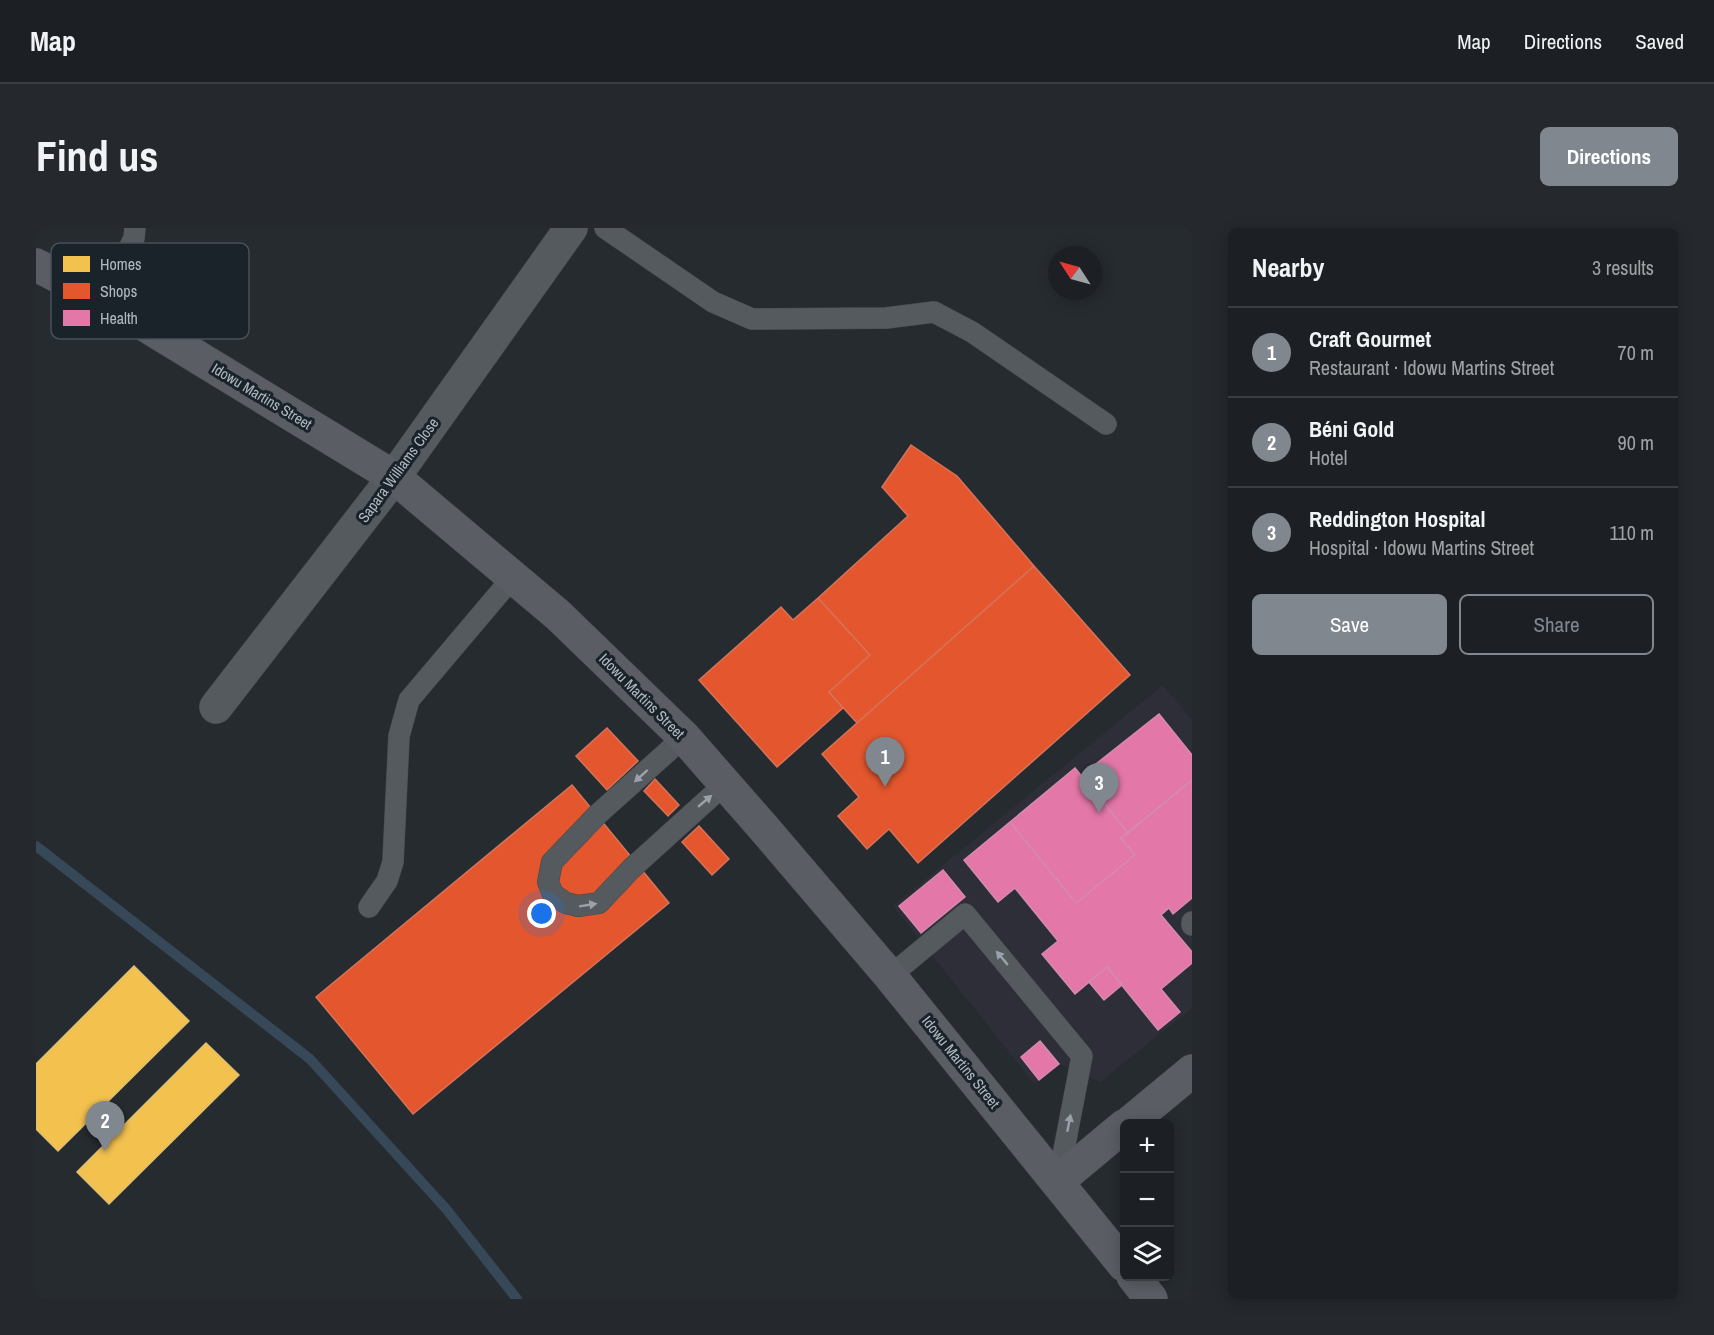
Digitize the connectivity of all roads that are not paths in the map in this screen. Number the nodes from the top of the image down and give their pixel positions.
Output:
1 (135, 228) edge
2 (571, 228) edge
3 (605, 228) edge
4 (132, 243) edge
5 (36, 266) edge
6 (51, 274) edge
7 (168, 339) edge
8 (1106, 424) dead end
9 (394, 477) junction
10 (513, 577) junction
11 (216, 707) dead end
12 (684, 737) junction
13 (725, 784) junction
14 (369, 907) dead end
15 (890, 976) junction
16 (1192, 1071) edge
17 (1133, 1119) edge
18 (1120, 1130) edge
19 (1058, 1181) junction
20 (1120, 1259) edge
21 (1137, 1281) edge
22 (1151, 1299) edge

1 - 4 lane
2 - 9 street, Sapara Williams Close
3 - 8 lane
5 - 6 street, Idowu Martins Street
7 - 9 street, Idowu Martins Street
9 - 10 street, Idowu Martins Street
9 - 11 street, Sapara Williams Close
10 - 12 street, Idowu Martins Street
10 - 14 lane
12 - 13 street, Idowu Martins Street
12 -> 13 lane
13 - 15 street, Idowu Martins Street
15 - 19 street, Idowu Martins Street
19 -> 15 lane
16 - 17 street
18 - 19 street
19 - 20 street, Idowu Martins Street
21 - 22 street

